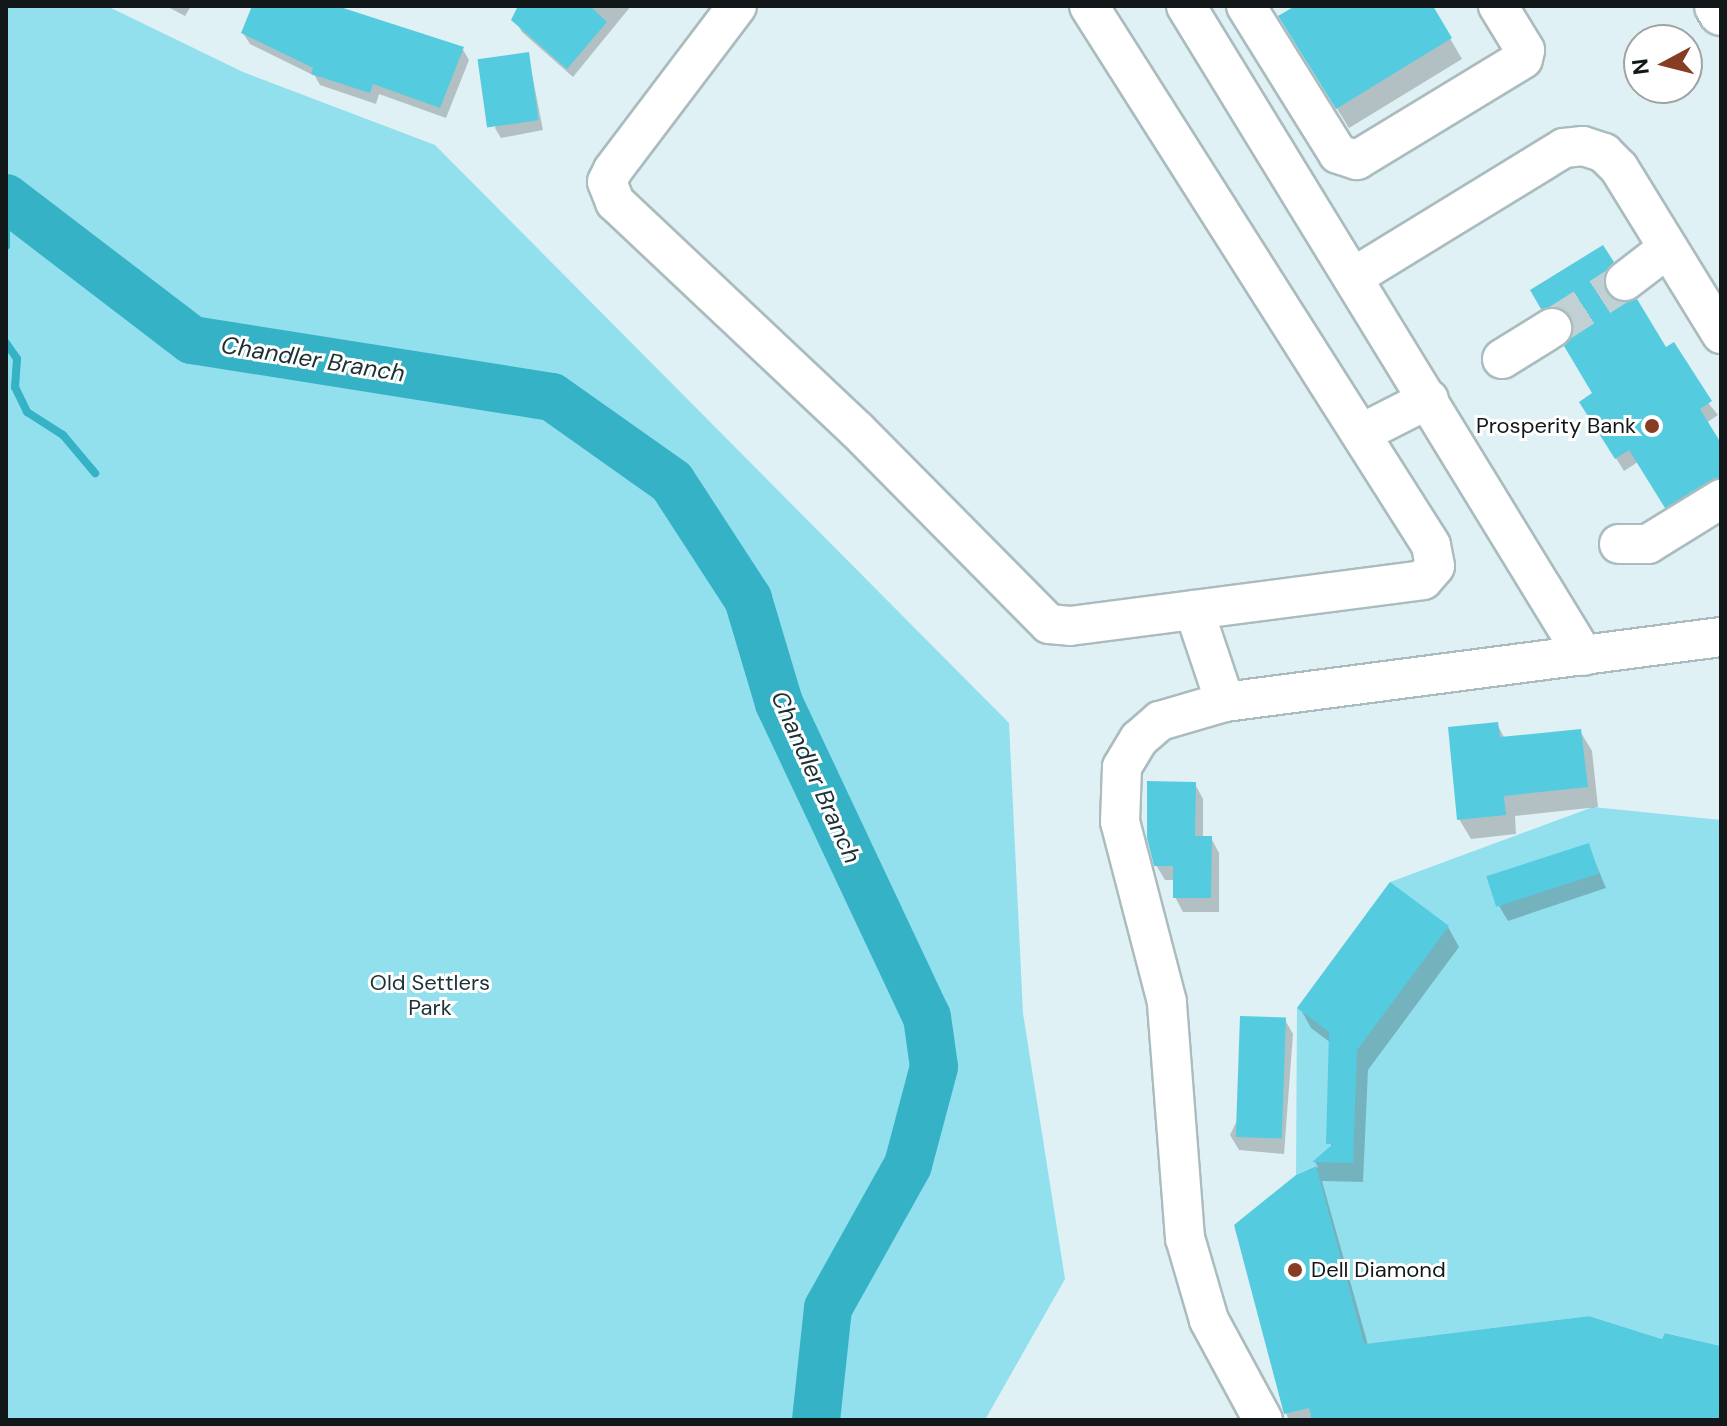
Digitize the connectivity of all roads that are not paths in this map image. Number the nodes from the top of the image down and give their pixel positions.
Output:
1 (737, 6) edge
2 (1089, 6) edge
3 (1246, 6) edge
4 (1498, 6) edge
5 (1717, 6) edge
6 (1189, 7) edge
7 (1721, 13) edge
8 (1668, 248) junction
9 (1355, 276) junction
10 (1625, 281) tunnel mouth
11 (1552, 328) tunnel mouth
12 (1721, 334) edge
13 (1502, 359) dead end
14 (1429, 399) junction
15 (1362, 433) junction
16 (1721, 499) edge
17 (1619, 544) dead end
18 (1194, 610) junction
19 (1721, 637) edge
20 (1584, 656) junction
21 (1225, 702) junction
22 (1263, 1420) edge

1 - 18 lane
2 - 15 lane
3 - 4 lane
5 - 7 highway
6 - 9 lane
8 - 9 lane
8 - 10 lane
8 - 12 lane
9 - 14 lane
11 - 13 lane
14 - 15 lane
14 - 20 lane
15 - 18 lane
16 - 17 lane
18 - 21 lane
19 - 20 lane
20 - 21 lane
21 - 22 lane

